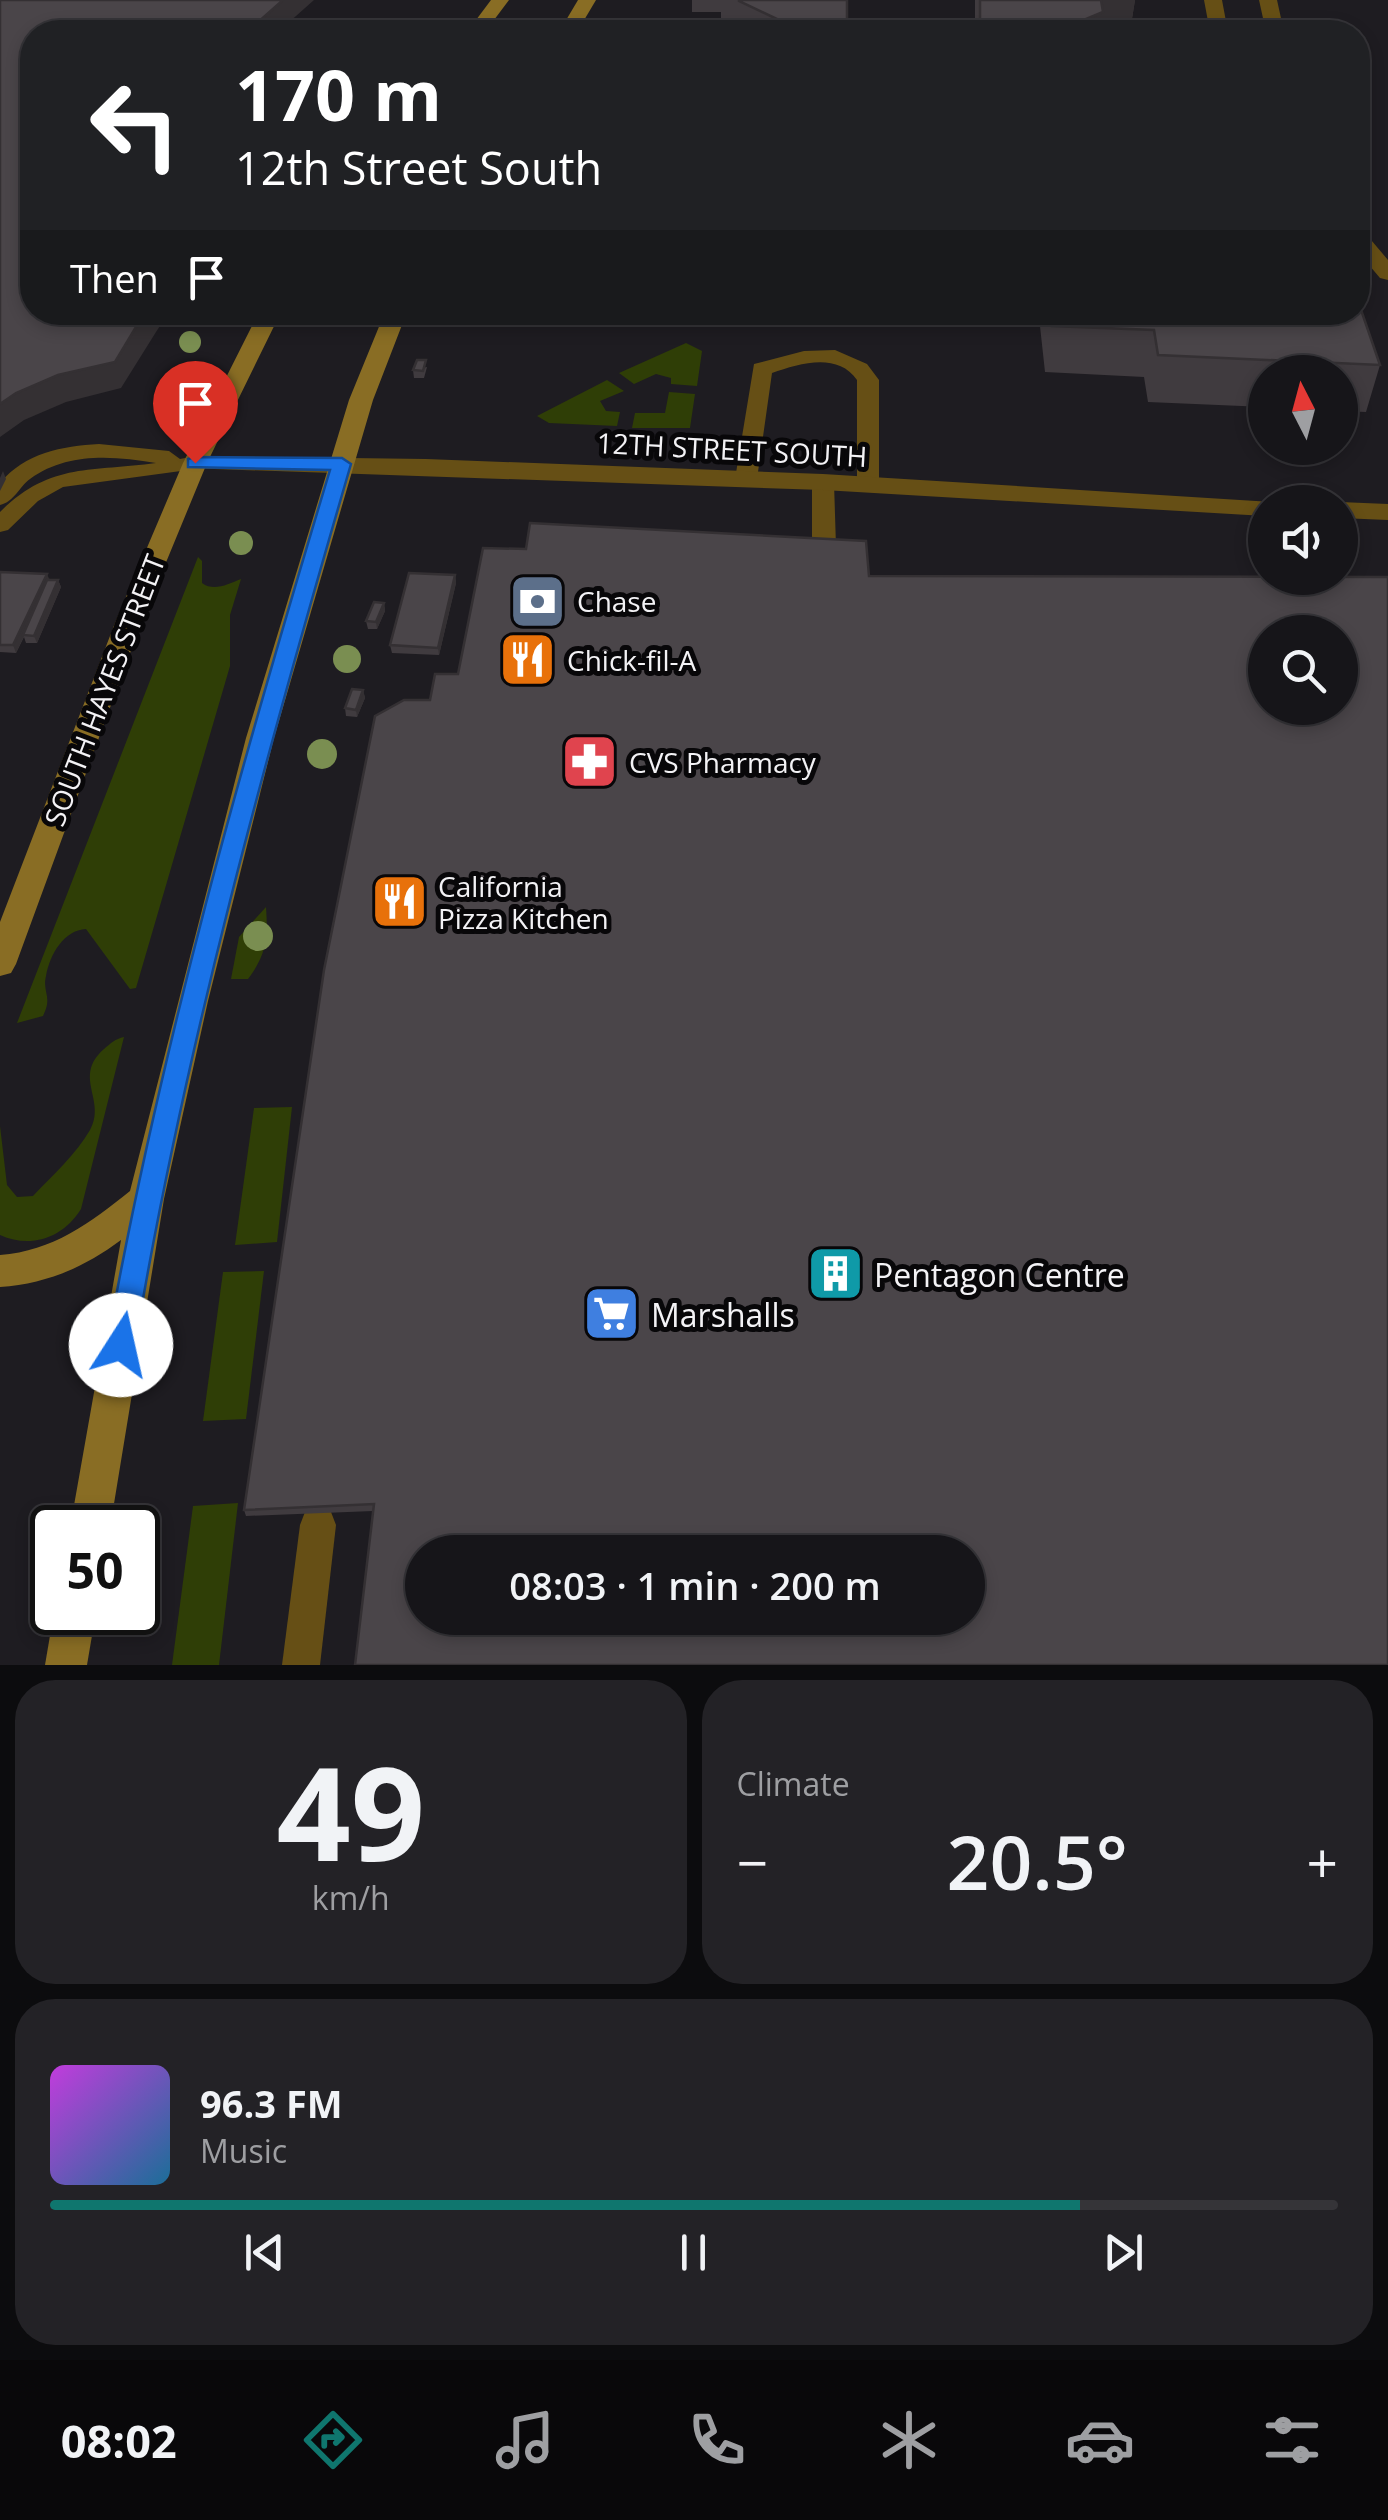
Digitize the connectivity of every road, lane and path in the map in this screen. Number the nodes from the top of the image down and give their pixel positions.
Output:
1 (1370, 253) edge
2 (1388, 273) edge
3 (264, 325) edge
4 (391, 325) edge
5 (195, 463) junction
6 (342, 464) junction
7 (746, 479) junction
8 (823, 482) junction
9 (868, 485) junction
10 (0, 498) edge
11 (1248, 507) edge
12 (1358, 511) edge
13 (1388, 512) edge
14 (0, 525) edge
15 (824, 546) edge
16 (0, 964) edge
17 (146, 1199) junction
18 (0, 1271) edge
19 (94, 1505) edge
20 (318, 1524) dead end
21 (71, 1635) edge
22 (66, 1665) edge
23 (302, 1665) edge

1 - 2 street
3 - 5 main road, SOUTH HAYES STREET
4 - 6 main road
5 - 6 street, 12TH STREET SOUTH
5 - 10 lane
5 - 14 lane
5 - 16 main road, SOUTH HAYES STREET
6 - 7 street, 12TH STREET SOUTH
6 - 17 main road
7 - 8 street, 12TH STREET SOUTH
7 - 9 lane
8 - 9 street, 12TH STREET SOUTH
8 - 15 lane
9 - 11 street, 12TH STREET SOUTH
12 - 13 street
17 - 18 main road
17 - 19 main road
20 - 23 lane
21 - 22 main road

